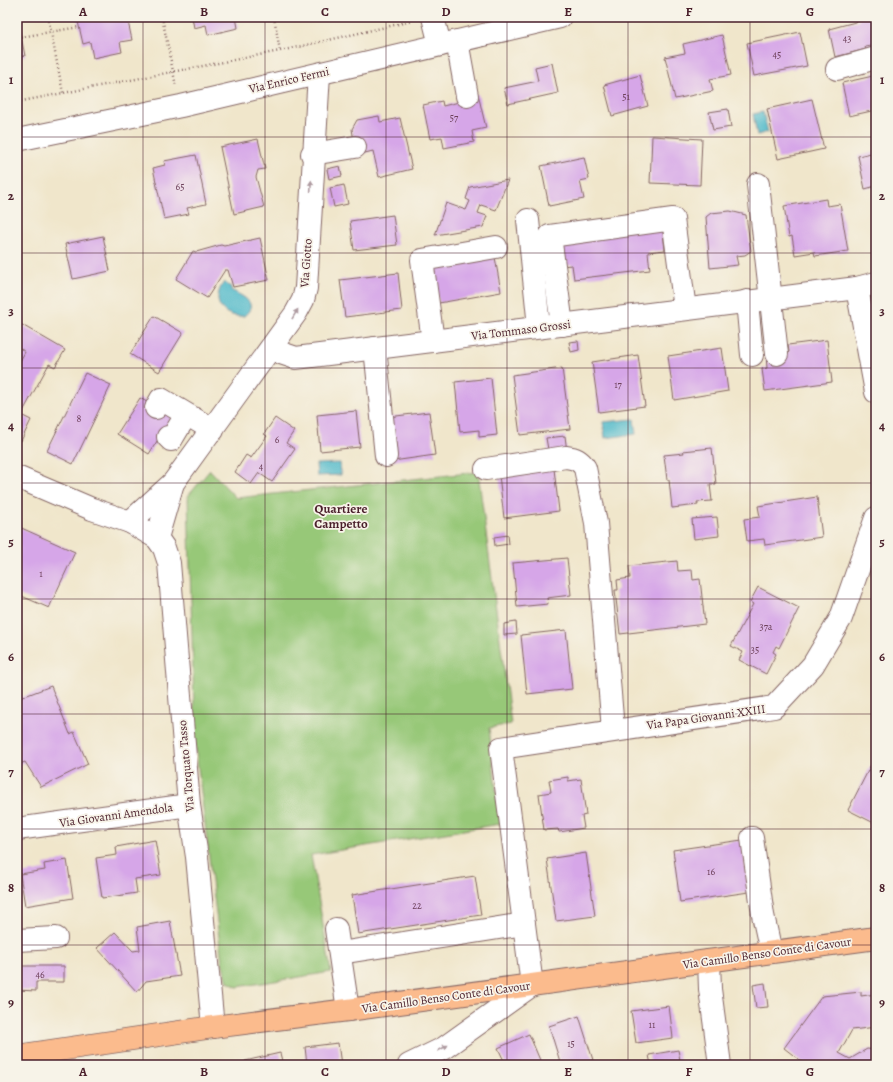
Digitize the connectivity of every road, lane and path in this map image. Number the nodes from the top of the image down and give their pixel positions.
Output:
1 (48, 17) edge
2 (162, 17) edge
3 (274, 17) edge
4 (560, 17) edge
5 (426, 19) edge
6 (79, 26) dead end
7 (51, 32) junction
8 (21, 37) dead end
9 (448, 43) junction
10 (280, 51) junction
11 (876, 58) edge
12 (837, 69) dead end
13 (174, 72) junction
14 (319, 74) junction
15 (63, 93) junction
16 (467, 96) dead end
17 (17, 102) edge
18 (181, 106) junction
19 (17, 140) edge
20 (355, 147) dead end
21 (312, 154) junction
22 (758, 184) dead end
23 (528, 220) dead end
24 (496, 247) dead end
25 (867, 285) edge
26 (772, 298) junction
27 (747, 301) junction
28 (685, 309) junction
29 (562, 325) junction
30 (539, 327) junction
31 (433, 341) junction
32 (273, 346) junction
33 (375, 348) junction
34 (777, 354) dead end
35 (752, 355) dead end
36 (876, 392) edge
37 (156, 408) dead end
38 (186, 415) junction
39 (212, 430) junction
40 (168, 437) dead end
41 (386, 456) dead end
42 (486, 469) dead end
43 (17, 476) edge
44 (173, 483) junction
45 (876, 518) edge
46 (130, 522) junction
47 (157, 538) junction
48 (614, 730) junction
49 (189, 805) junction
50 (17, 816) edge
51 (44, 825) junction
52 (17, 829) edge
53 (752, 838) dead end
54 (524, 924) junction
55 (336, 929) dead end
56 (56, 938) dead end
57 (876, 938) edge
58 (17, 940) edge
59 (771, 952) junction
60 (340, 953) junction
61 (709, 961) junction
62 (532, 985) junction
63 (348, 1010) junction
64 (213, 1027) junction
65 (17, 1056) edge
66 (41, 1059) edge
67 (409, 1065) edge
68 (720, 1065) edge

1 - 7 path
2 - 13 path
3 - 10 path
4 - 9 street, Via Enrico Fermi
5 - 9 street
5 - 10 path
6 - 7 path
7 - 8 path
7 - 15 path
9 - 14 street, Via Enrico Fermi
9 - 16 street
10 - 13 path
11 - 12 street
13 - 15 path
13 - 18 path
14 - 18 street, Via Enrico Fermi
14 - 21 street, Via Giotto
15 - 17 path
18 - 19 street, Via Enrico Fermi
20 - 21 street
32 -> 21 street, Via Giotto
22 - 26 street
23 - 30 street
24 - 31 street
25 - 26 street, Via Tommaso Grossi
25 - 36 street
26 - 27 street, Via Tommaso Grossi
26 - 34 street
27 - 28 street, Via Tommaso Grossi
27 - 35 street
28 - 29 street, Via Tommaso Grossi
28 - 29 street
29 - 30 street, Via Tommaso Grossi
30 - 31 street, Via Tommaso Grossi
31 - 33 street, Via Tommaso Grossi
32 - 33 street, Via Tommaso Grossi
32 - 39 street, Via Giotto
33 - 41 street
37 - 38 street
38 - 39 street
38 - 40 street
39 - 44 street, Via Giotto
42 - 48 street
43 - 46 street
44 - 46 street, Via Giotto
44 - 47 street, Via Giotto
45 - 48 street, Via Papa Giovanni XXIII
46 - 47 street
47 - 49 street, Via Torquato Tasso
48 - 54 street, Via Papa Giovanni XXIII
49 - 51 street, Via Giovanni Amendola
49 - 64 street, Via Torquato Tasso
50 - 51 street, Via Giovanni Amendola
51 - 52 street, Via Giovanni Amendola
53 - 59 street
54 - 60 street
54 - 62 street, Via Papa Giovanni XXIII
55 - 60 street
56 - 58 street
57 - 59 main road, Via Camillo Benso Conte di Cavour
59 - 61 main road, Via Camillo Benso Conte di Cavour
60 - 63 street
61 - 62 main road, Via Camillo Benso Conte di Cavour
61 - 68 street
62 - 63 main road, Via Camillo Benso Conte di Cavour
67 -> 62 street
63 - 64 main road, Via Camillo Benso Conte di Cavour
64 - 66 main road, Via Camillo Benso Conte di Cavour
65 - 66 main road, Via Camillo Benso Conte di Cavour

